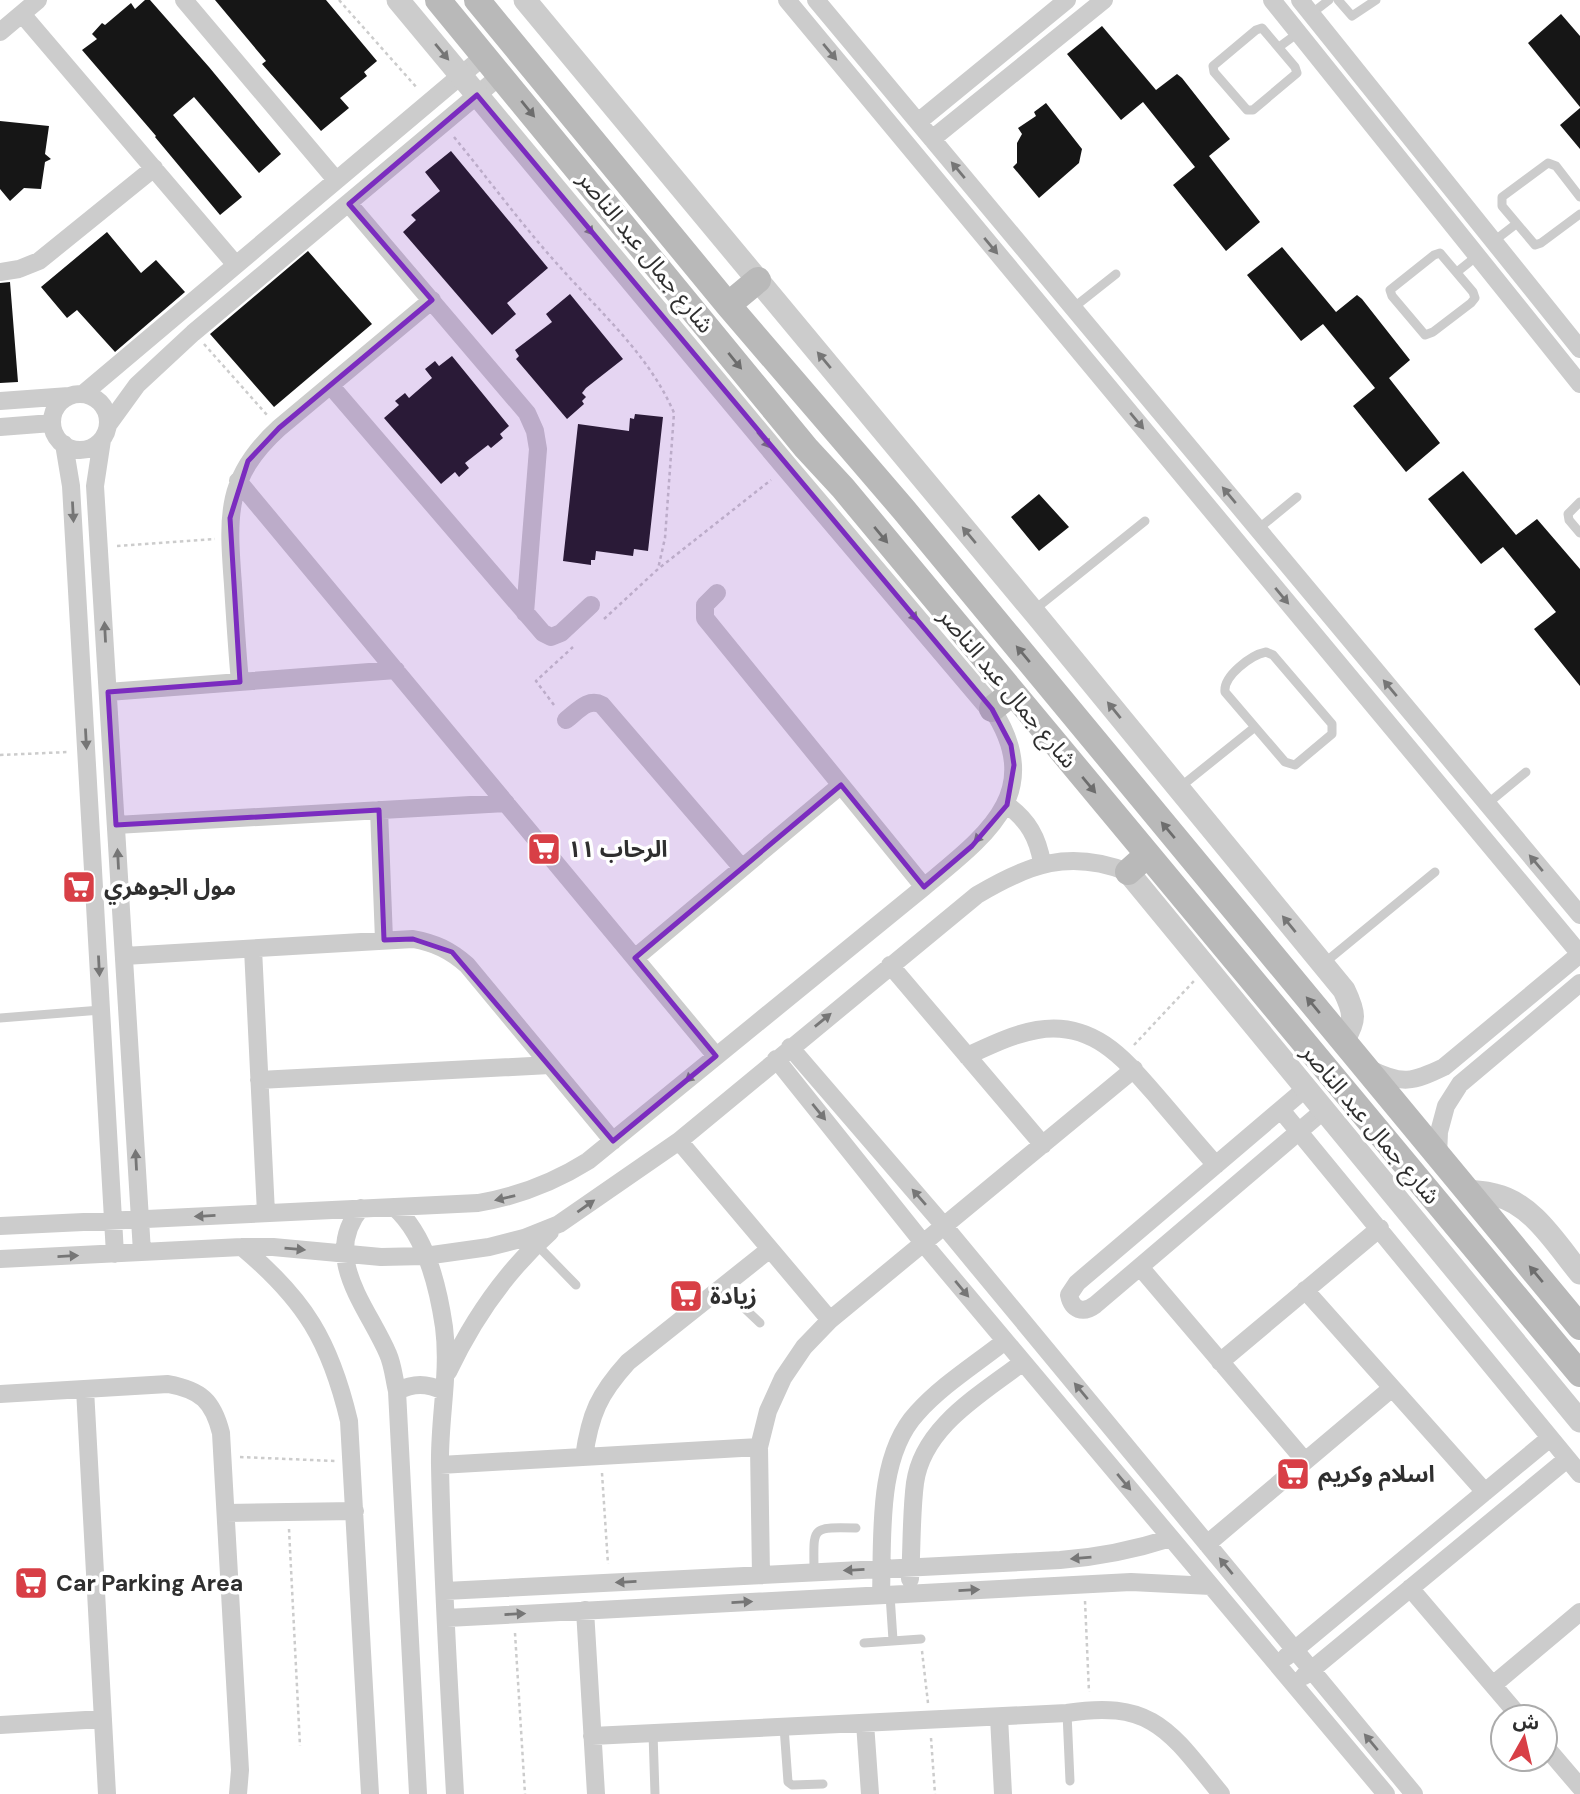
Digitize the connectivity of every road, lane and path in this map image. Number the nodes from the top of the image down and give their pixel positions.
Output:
1 (38, 0) edge
2 (184, 0) edge
3 (339, 0) edge
4 (398, 0) edge
5 (438, 0) edge
6 (477, 0) edge
7 (524, 0) edge
8 (787, 0) edge
9 (816, 0) edge
10 (1104, 0) edge
11 (1272, 0) edge
12 (1329, 0) edge
13 (1338, 0) edge
14 (1376, 0) edge
15 (1057, 3) edge
16 (1306, 7) edge
17 (22, 14) junction
18 (0, 32) edge
19 (1298, 33) junction
20 (1279, 47) junction
21 (867, 61) junction
22 (492, 65) junction
23 (461, 75) junction
24 (850, 76) junction
25 (477, 95) junction
26 (429, 103) junction
27 (918, 122) junction
28 (444, 124) junction
29 (932, 139) junction
30 (154, 169) junction
31 (337, 180) junction
32 (1580, 197) edge
33 (984, 201) junction
34 (349, 204) junction
35 (1580, 214) edge
36 (967, 217) junction
37 (1516, 224) junction
38 (1494, 241) junction
39 (1477, 256) junction
40 (236, 265) junction
41 (0, 272) edge
42 (1457, 272) junction
43 (1116, 274) dead end
44 (758, 280) junction
45 (432, 300) junction
46 (728, 305) junction
47 (1073, 308) junction
48 (193, 333) junction
49 (1580, 349) edge
50 (1580, 384) edge
51 (330, 385) junction
52 (76, 395) junction
53 (0, 401) edge
54 (52, 423) junction
55 (832, 426) junction
56 (0, 427) edge
57 (279, 428) junction
58 (105, 432) junction
59 (64, 444) junction
60 (806, 448) junction
61 (787, 467) junction
62 (868, 468) junction
63 (238, 481) junction
64 (843, 488) junction
65 (1297, 497) dead end
66 (1580, 502) edge
67 (1145, 521) dead end
68 (1258, 529) junction
69 (1580, 533) edge
70 (230, 538) junction
71 (99, 548) junction
72 (658, 569) junction
73 (717, 593) dead end
74 (591, 605) dead end
75 (1033, 611) junction
76 (525, 613) junction
77 (597, 625) dead end
78 (577, 644) dead end
79 (396, 670) junction
80 (240, 682) junction
81 (108, 692) junction
82 (1002, 701) junction
83 (566, 720) joint
84 (1255, 727) junction
85 (1436, 743) junction
86 (86, 751) junction
87 (0, 755) edge
88 (1417, 758) junction
89 (1526, 772) dead end
90 (841, 785) junction
91 (1178, 788) junction
92 (506, 803) junction
93 (1007, 804) junction
94 (1487, 804) junction
95 (379, 810) junction
96 (116, 825) junction
97 (1042, 863) junction
98 (1137, 864) junction
99 (742, 868) junction
100 (1435, 872) dead end
101 (924, 887) junction
102 (1580, 915) edge
103 (383, 940) junction
104 (253, 949) junction
105 (1580, 954) edge
106 (124, 956) junction
107 (635, 958) junction
108 (1322, 964) junction
109 (890, 965) junction
110 (1206, 968) junction
111 (1580, 983) edge
112 (102, 1010) junction
113 (0, 1018) edge
114 (1343, 1041) junction
115 (783, 1053) junction
116 (716, 1056) junction
117 (967, 1056) junction
118 (1128, 1063) junction
119 (550, 1065) junction
120 (1363, 1065) junction
121 (259, 1080) junction
122 (1305, 1089) junction
123 (1281, 1110) junction
124 (1323, 1111) junction
125 (1300, 1132) junction
126 (613, 1141) junction
127 (679, 1141) junction
128 (1043, 1145) junction
129 (1438, 1156) junction
130 (1216, 1165) junction
131 (1468, 1191) junction
132 (394, 1207) junction
133 (361, 1208) junction
134 (266, 1213) junction
135 (140, 1219) junction
136 (113, 1220) junction
137 (559, 1224) junction
138 (0, 1226) edge
139 (945, 1227) junction
140 (1380, 1228) junction
141 (536, 1244) junction
142 (924, 1244) junction
143 (242, 1247) junction
144 (770, 1249) junction
145 (142, 1252) junction
146 (115, 1254) junction
147 (345, 1255) junction
148 (425, 1256) junction
149 (0, 1259) edge
150 (1577, 1264) edge
151 (1140, 1267) junction
152 (576, 1285) dead end
153 (723, 1288) junction
154 (1305, 1290) junction
155 (830, 1320) junction
156 (760, 1323) dead end
157 (1580, 1327) edge
158 (1005, 1341) junction
159 (1023, 1362) junction
160 (1220, 1362) junction
161 (1580, 1374) edge
162 (444, 1385) junction
163 (1392, 1388) junction
164 (85, 1389) junction
165 (397, 1391) junction
166 (0, 1394) edge
167 (1580, 1421) edge
168 (1550, 1438) junction
169 (758, 1447) junction
170 (223, 1456) junction
171 (593, 1456) junction
172 (1567, 1459) junction
173 (1305, 1461) junction
174 (352, 1462) junction
175 (440, 1465) junction
176 (1580, 1475) edge
177 (1485, 1492) junction
178 (355, 1511) junction
179 (288, 1512) junction
180 (226, 1513) junction
181 (856, 1528) dead end
182 (1171, 1538) junction
183 (1207, 1544) junction
184 (911, 1567) junction
185 (882, 1569) junction
186 (814, 1572) junction
187 (761, 1575) junction
188 (610, 1583) junction
189 (1084, 1584) junction
190 (1211, 1586) junction
191 (1410, 1588) junction
192 (445, 1591) junction
193 (909, 1593) junction
194 (886, 1595) junction
195 (585, 1611) junction
196 (1580, 1612) edge
197 (514, 1614) junction
198 (447, 1618) junction
199 (921, 1639) joint
200 (893, 1640) junction
201 (864, 1643) dead end
202 (1294, 1650) junction
203 (1277, 1665) junction
204 (1311, 1670) junction
205 (1294, 1685) junction
206 (1493, 1685) junction
207 (1508, 1703) edge
208 (1089, 1710) junction
209 (1067, 1713) junction
210 (999, 1717) junction
211 (103, 1719) junction
212 (930, 1720) junction
213 (865, 1723) junction
214 (0, 1725) edge
215 (784, 1727) junction
216 (653, 1733) junction
217 (592, 1736) junction
218 (300, 1746) dead end
219 (1571, 1766) edge
220 (1070, 1781) dead end
221 (823, 1784) dead end
222 (1580, 1787) edge
223 (107, 1794) edge
224 (238, 1794) edge
225 (370, 1794) edge
226 (418, 1794) edge
227 (455, 1794) edge
228 (525, 1794) edge
229 (596, 1794) edge
230 (656, 1794) edge
231 (870, 1794) edge
232 (935, 1794) edge
233 (1003, 1794) edge
234 (1221, 1794) edge
235 (1386, 1794) edge
236 (1415, 1794) edge

1 - 17 street
2 - 31 street
3 - 26 path
4 -> 23 street
5 - 22 main road, شارع جمال عبد الناصر
6 - 46 main road, شارع جمال عبد الناصر
7 - 44 street
8 -> 24 street
9 - 21 street
10 - 29 street
11 - 19 street
12 - 16 lane
13 - 14 lane
15 - 27 street
16 - 38 street
17 - 18 street
17 - 30 street
19 - 20 lane
19 - 39 street
20 - 20 lane
21 - 24 street
21 - 27 street
22 - 23 street
22 - 25 street
22 -> 60 main road, شارع جمال عبد الناصر
23 - 25 street
23 - 26 street
24 - 36 street
25 - 28 street
25 -> 61 street
26 - 31 street
27 - 29 street
28 - 34 street
28 - 72 path
33 -> 29 street
30 - 40 street
30 - 41 street
31 - 40 street
32 - 37 lane
33 - 36 street
33 - 47 street
34 - 45 street
34 - 48 street
35 - 37 lane
36 -> 88 street
37 - 38 lane
38 - 49 street
39 - 42 lane
39 - 50 street
40 - 52 street
42 - 42 lane
43 - 47 lane
44 - 46 main road
75 -> 44 street
45 - 51 street
45 - 76 street
46 - 55 main road, شارع جمال عبد الناصر
68 -> 47 street
48 - 57 path
48 - 58 street
51 - 57 street
51 - 76 street
52 - 53 street
52 - 54 street
52 - 58 street
54 - 56 street
54 - 59 street
55 - 60 main road
55 - 62 main road, شارع جمال عبد الناصر
57 - 63 street
58 - 59 street
58 - 71 street
59 -> 86 street
60 - 64 main road, شارع جمال عبد الناصر
61 - 72 path
61 -> 82 street
62 - 64 main road
114 -> 62 main road, شارع جمال عبد الناصر
63 - 70 street
63 - 79 street
64 -> 82 main road, شارع جمال عبد الناصر
65 - 68 lane
66 - 69 lane
67 - 75 lane
85 -> 68 street
70 - 71 path
70 - 80 street
81 -> 71 street
72 - 77 path
73 - 90 street
74 - 76 street
91 -> 75 street
78 - 83 path
79 - 80 street
79 - 92 street
80 - 81 street
81 - 96 street
82 - 93 street
82 -> 98 main road, شارع جمال عبد الناصر
83 - 99 street
84 - 84 lane
84 - 91 lane
85 - 88 street
85 - 94 street
86 - 87 path
86 -> 112 street
88 - 105 street
89 - 94 lane
90 - 99 street
90 - 101 street
108 -> 91 street
92 - 95 street
92 - 107 street
93 - 97 street
93 -> 101 street
102 -> 94 street
95 - 96 street
95 - 103 street
106 -> 96 street
97 - 98 street
97 - 109 street
98 - 110 street
98 - 161 main road, شارع جمال عبد الناصر
99 - 107 street
100 - 108 lane
101 - 116 street
103 - 104 street
103 - 119 street
104 - 106 street
104 - 121 street
105 - 120 street
135 -> 106 street
107 - 116 street
108 - 114 street
115 -> 109 street
109 - 117 street
110 - 118 path
110 - 122 street
111 - 129 street
112 - 113 lane
112 - 136 street
114 - 120 main road, شارع جمال عبد الناصر
115 - 127 street
139 -> 115 street
115 -> 142 street
116 -> 126 street
117 - 118 street
117 - 128 street
118 - 128 street
118 - 130 street
119 - 121 street
119 - 126 street
120 - 129 main road, شارع جمال عبد الناصر
121 - 134 street
122 - 123 street
122 - 124 street
123 - 125 street
123 - 130 street
124 - 125 street
124 - 167 street
125 - 140 street
125 - 151 street
126 -> 132 street
137 -> 127 street
127 - 144 street
128 - 139 street
129 - 131 main road, شارع جمال عبد الناصر
130 - 151 street
131 - 150 street
157 -> 131 main road, شارع جمال عبد الناصر
132 - 133 street
132 - 148 street
133 - 134 street
133 - 147 street
134 -> 135 street
135 - 136 street
135 - 145 street
136 - 138 street
136 - 146 street
137 - 141 street
137 - 148 street
139 - 142 street
183 -> 139 street
140 - 154 street
140 - 168 street
141 - 152 lane
141 - 162 street
142 - 155 street
142 -> 158 street
143 - 145 street
143 -> 147 street
143 - 174 street
144 - 153 street
144 - 155 street
145 - 146 street
149 -> 146 street
147 - 148 street
147 - 165 street
148 - 162 street
151 - 160 street
153 - 156 lane
153 - 171 street
154 - 160 street
154 - 163 street
155 - 169 street
158 - 159 street
158 - 185 street
159 -> 182 street
159 - 184 street
160 - 173 street
162 - 165 street
162 - 175 street
163 - 173 street
163 - 177 street
164 - 166 street
164 - 170 street
164 - 211 street
165 - 226 street
168 - 172 street
168 - 177 street
169 - 171 street
169 - 187 street
170 - 174 path
170 - 180 street
171 - 175 street
171 - 188 path
172 - 176 street
172 - 191 street
173 - 183 street
174 - 178 street
175 - 192 street
177 - 202 street
178 - 179 street
178 - 225 street
179 - 180 street
179 - 218 path
180 - 224 street
181 - 186 lane
182 -> 184 street
182 - 190 street
202 -> 183 street
184 - 185 street
184 - 193 street
185 -> 186 street
185 - 194 street
186 - 187 street
187 -> 188 street
188 - 192 street
189 - 190 street
193 -> 189 street
189 - 208 path
190 - 203 street
191 - 204 street
191 - 206 street
192 - 198 street
193 - 194 street
195 -> 194 street
194 - 200 lane
197 -> 195 street
195 - 217 street
196 - 206 street
197 - 198 street
197 - 228 path
198 - 227 street
199 - 200 lane
199 - 212 path
200 - 201 lane
202 - 203 street
202 - 204 street
203 - 205 street
204 - 205 street
236 -> 204 street
205 - 235 street
206 - 207 street
208 - 209 street
208 - 234 street
209 - 210 street
209 - 220 lane
210 - 212 street
210 - 233 street
211 - 214 street
211 - 223 street
212 - 213 street
212 - 232 path
213 - 215 street
213 - 231 street
215 - 216 street
215 - 221 lane
216 - 217 street
216 - 230 lane
217 - 229 street
219 - 222 street

